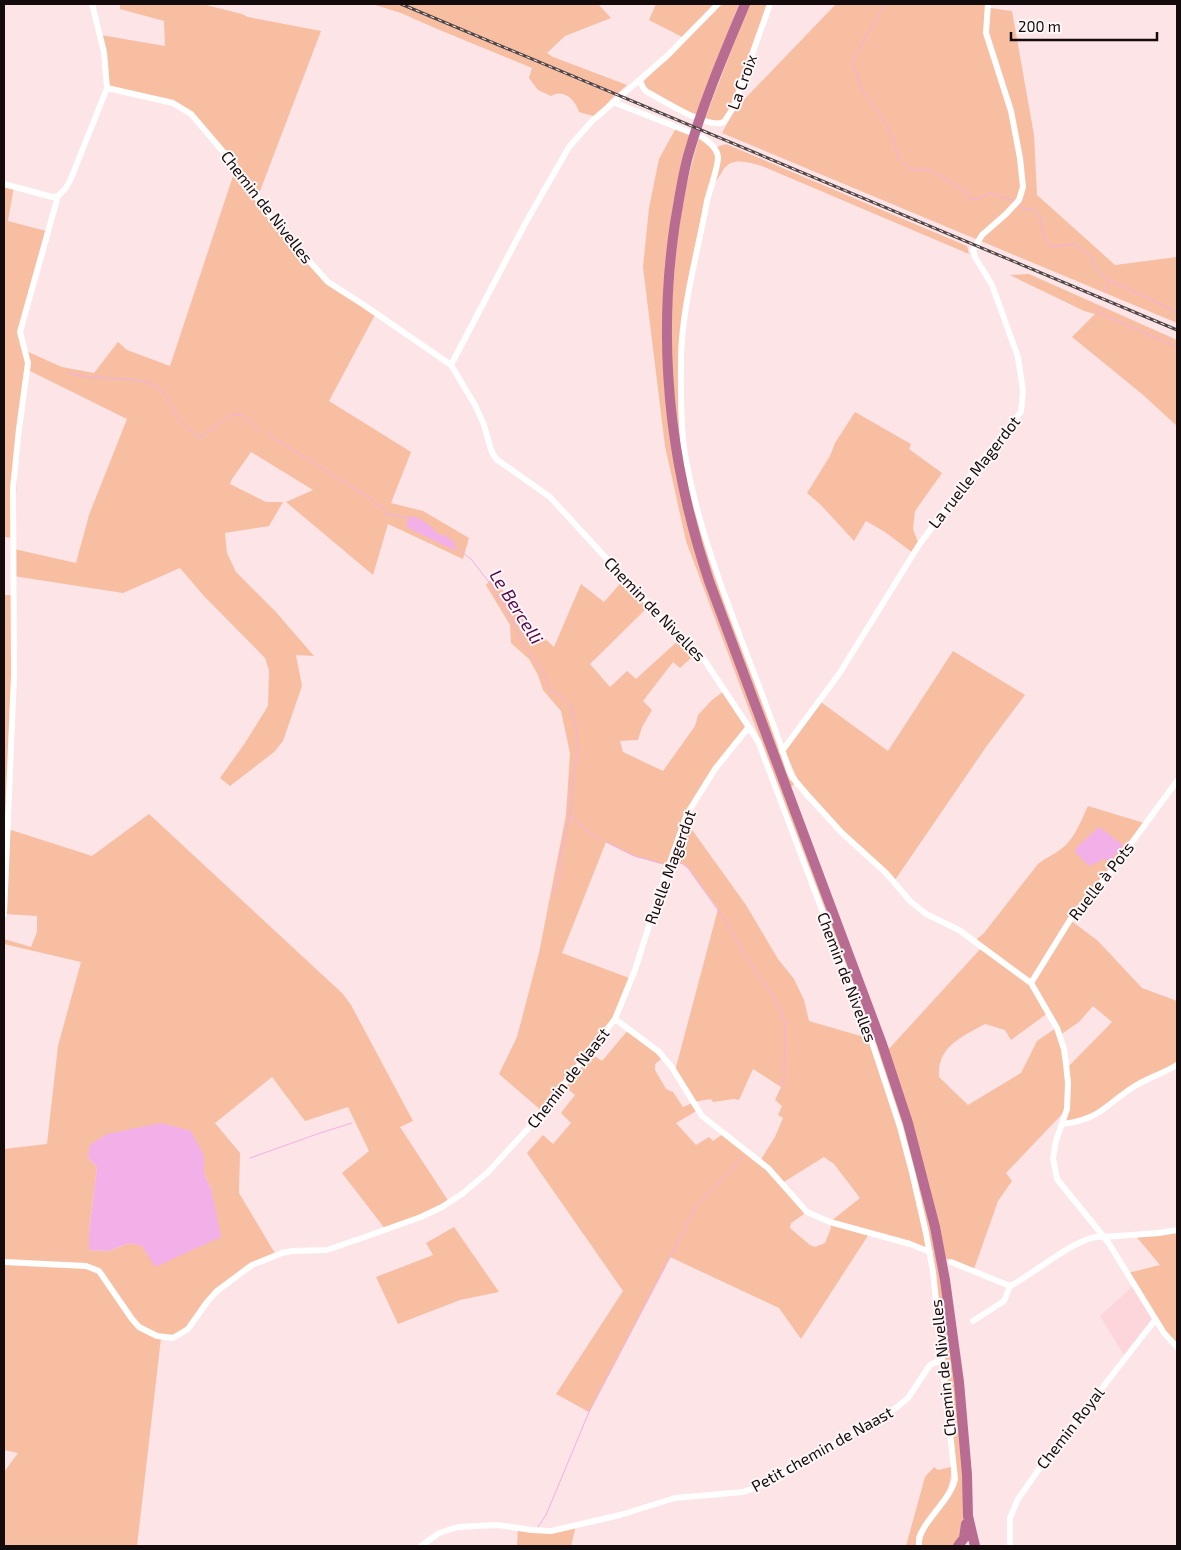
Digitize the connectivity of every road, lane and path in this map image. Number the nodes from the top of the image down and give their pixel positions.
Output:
1 (92, 4) edge
2 (718, 4) edge
3 (745, 4) edge
4 (770, 4) edge
5 (988, 4) edge
6 (639, 80) junction
7 (107, 88) junction
8 (613, 102) junction
9 (4, 184) edge
10 (58, 196) junction
11 (450, 366) junction
12 (748, 728) junction
13 (782, 751) junction
14 (1177, 781) edge
15 (4, 914) edge
16 (1031, 984) junction
17 (615, 1019) junction
18 (1177, 1065) edge
19 (1063, 1124) junction
20 (1177, 1230) edge
21 (1103, 1237) junction
22 (930, 1252) junction
23 (4, 1262) edge
24 (951, 1262) dead end
25 (1010, 1286) junction
26 (1155, 1320) junction
27 (973, 1321) dead end
28 (1177, 1347) edge
29 (942, 1361) junction
30 (968, 1516) junction
31 (421, 1546) edge
32 (919, 1546) edge
33 (958, 1546) edge
34 (975, 1546) edge
35 (1010, 1546) edge

1 - 7 street
2 - 6 street
3 - 30 highway
4 - 6 street, La Croix
5 - 13 street, La ruelle Magerdot
6 - 8 street
7 - 10 street
7 - 11 street, Chemin de Nivelles
8 - 11 street
8 - 13 street
9 - 10 street
10 - 15 street
11 - 12 street, Chemin de Nivelles
12 - 17 street, Ruelle Magerdot
12 - 22 street, Chemin de Nivelles
13 - 16 street
14 - 16 street, Ruelle à Pots
16 - 19 street
17 - 22 street, Chemin de Naast
17 - 23 street, Chemin de Naast
18 - 19 street
19 - 21 street
20 - 21 street
21 - 25 street
21 - 26 street
22 - 29 street, Chemin de Nivelles
24 - 25 street
25 - 27 street
26 - 28 street
26 - 35 street, Chemin Royal
29 - 31 street, Petit chemin de Naast
29 - 32 street, Chemin de Nivelles
30 - 33 highway
30 - 34 highway

